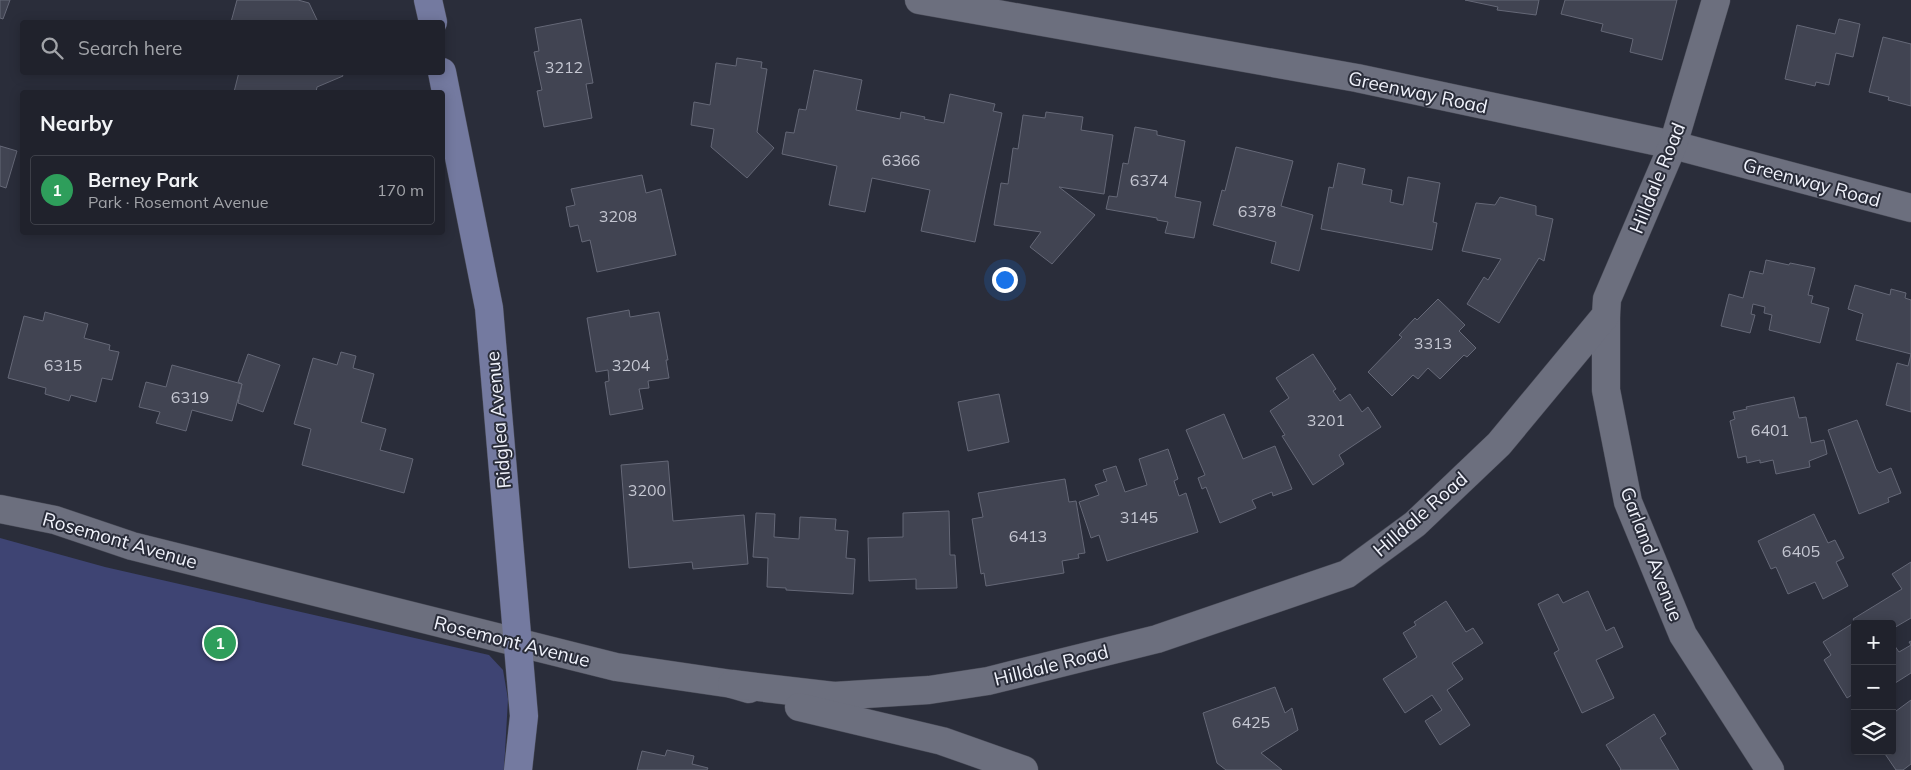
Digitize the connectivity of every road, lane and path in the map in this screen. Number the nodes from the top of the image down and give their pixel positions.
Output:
1 (428, 0) edge
2 (919, 0) edge
3 (1716, 0) edge
4 (432, 20) edge
5 (443, 75) edge
6 (1673, 146) junction
7 (1911, 208) edge
8 (1606, 314) junction
9 (0, 509) edge
10 (519, 642) junction
11 (732, 684) junction
12 (518, 770) edge
13 (1024, 770) edge
14 (1770, 770) edge

1 - 4 street
2 - 6 street, Greenway Road
3 - 6 street, Hilldale Road
5 - 10 street, Ridglea Avenue
6 - 7 street, Greenway Road
6 - 8 street, Hilldale Road
8 - 11 street, Hilldale Road
8 - 14 street, Garland Avenue
9 - 10 street, Rosemont Avenue
10 - 11 street, Rosemont Avenue
10 - 12 street, Ridglea Avenue
11 - 13 street, Rosemont Avenue

